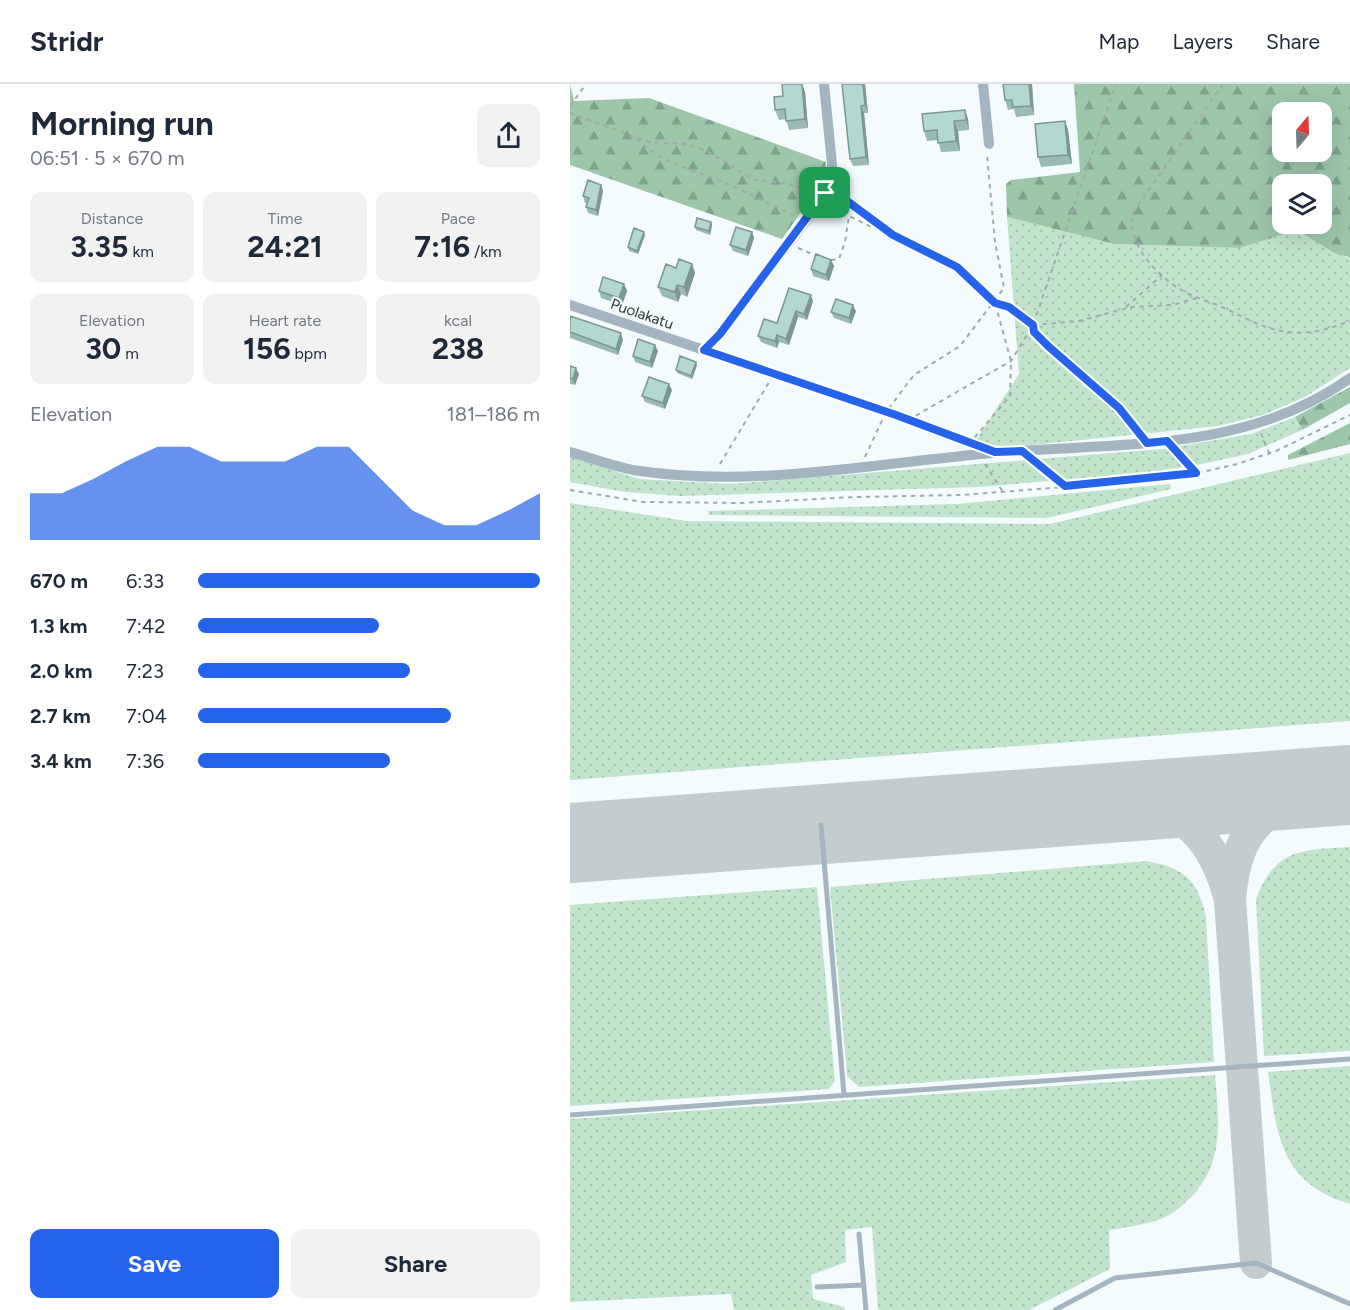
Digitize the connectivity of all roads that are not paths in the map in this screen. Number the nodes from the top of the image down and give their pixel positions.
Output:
1 (824, 84) edge
2 (983, 84) edge
3 (989, 144) road end
4 (570, 305) edge
5 (1350, 378) edge
6 (570, 452) edge
7 (821, 825) dead end
8 (1350, 1059) edge
9 (844, 1095) junction
10 (570, 1115) edge
11 (859, 1234) dead end
12 (864, 1285) junction
13 (817, 1287) dead end
14 (1350, 1304) edge
15 (866, 1310) edge
16 (1055, 1310) edge

1 - 4 street, Puolakatu
2 - 3 street
5 - 6 street
7 - 9 lane
8 - 9 lane
9 - 10 lane
11 - 12 lane
12 - 13 lane
12 - 15 lane
14 - 16 lane

